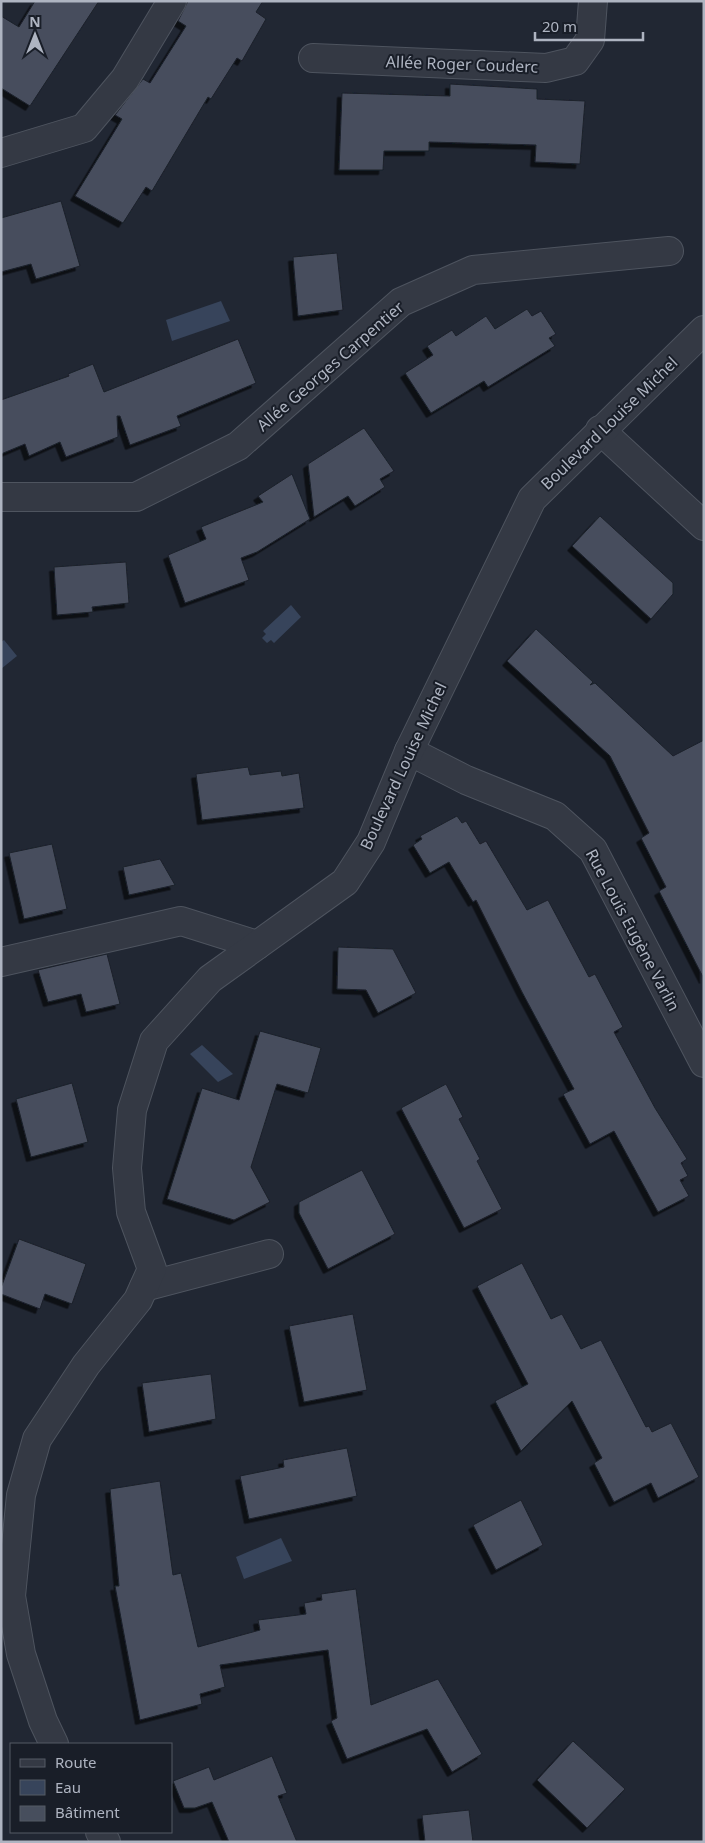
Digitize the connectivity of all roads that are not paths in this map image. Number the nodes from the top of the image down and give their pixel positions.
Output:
1 (172, 1) edge
2 (593, 1) edge
3 (313, 58) dead end
4 (1, 153) edge
5 (669, 251) dead end
6 (704, 330) edge
7 (600, 430) junction
8 (1, 497) edge
9 (704, 526) edge
10 (409, 751) junction
11 (257, 945) junction
12 (1, 962) edge
13 (704, 1062) edge
14 (269, 1254) dead end
15 (144, 1287) junction
16 (54, 1743) edge

1 - 4 street
2 - 3 street, Allée Roger Couderc
5 - 8 street, Allée Georges Carpentier
6 - 7 street, Boulevard Louise Michel
7 - 9 street
7 - 10 street, Boulevard Louise Michel
10 - 11 street, Boulevard Louise Michel
10 - 13 street, Rue Louis Eugène Varlin
11 - 12 street
11 - 15 street, Boulevard Louise Michel
14 - 15 street
15 - 16 street, Boulevard Louise Michel

